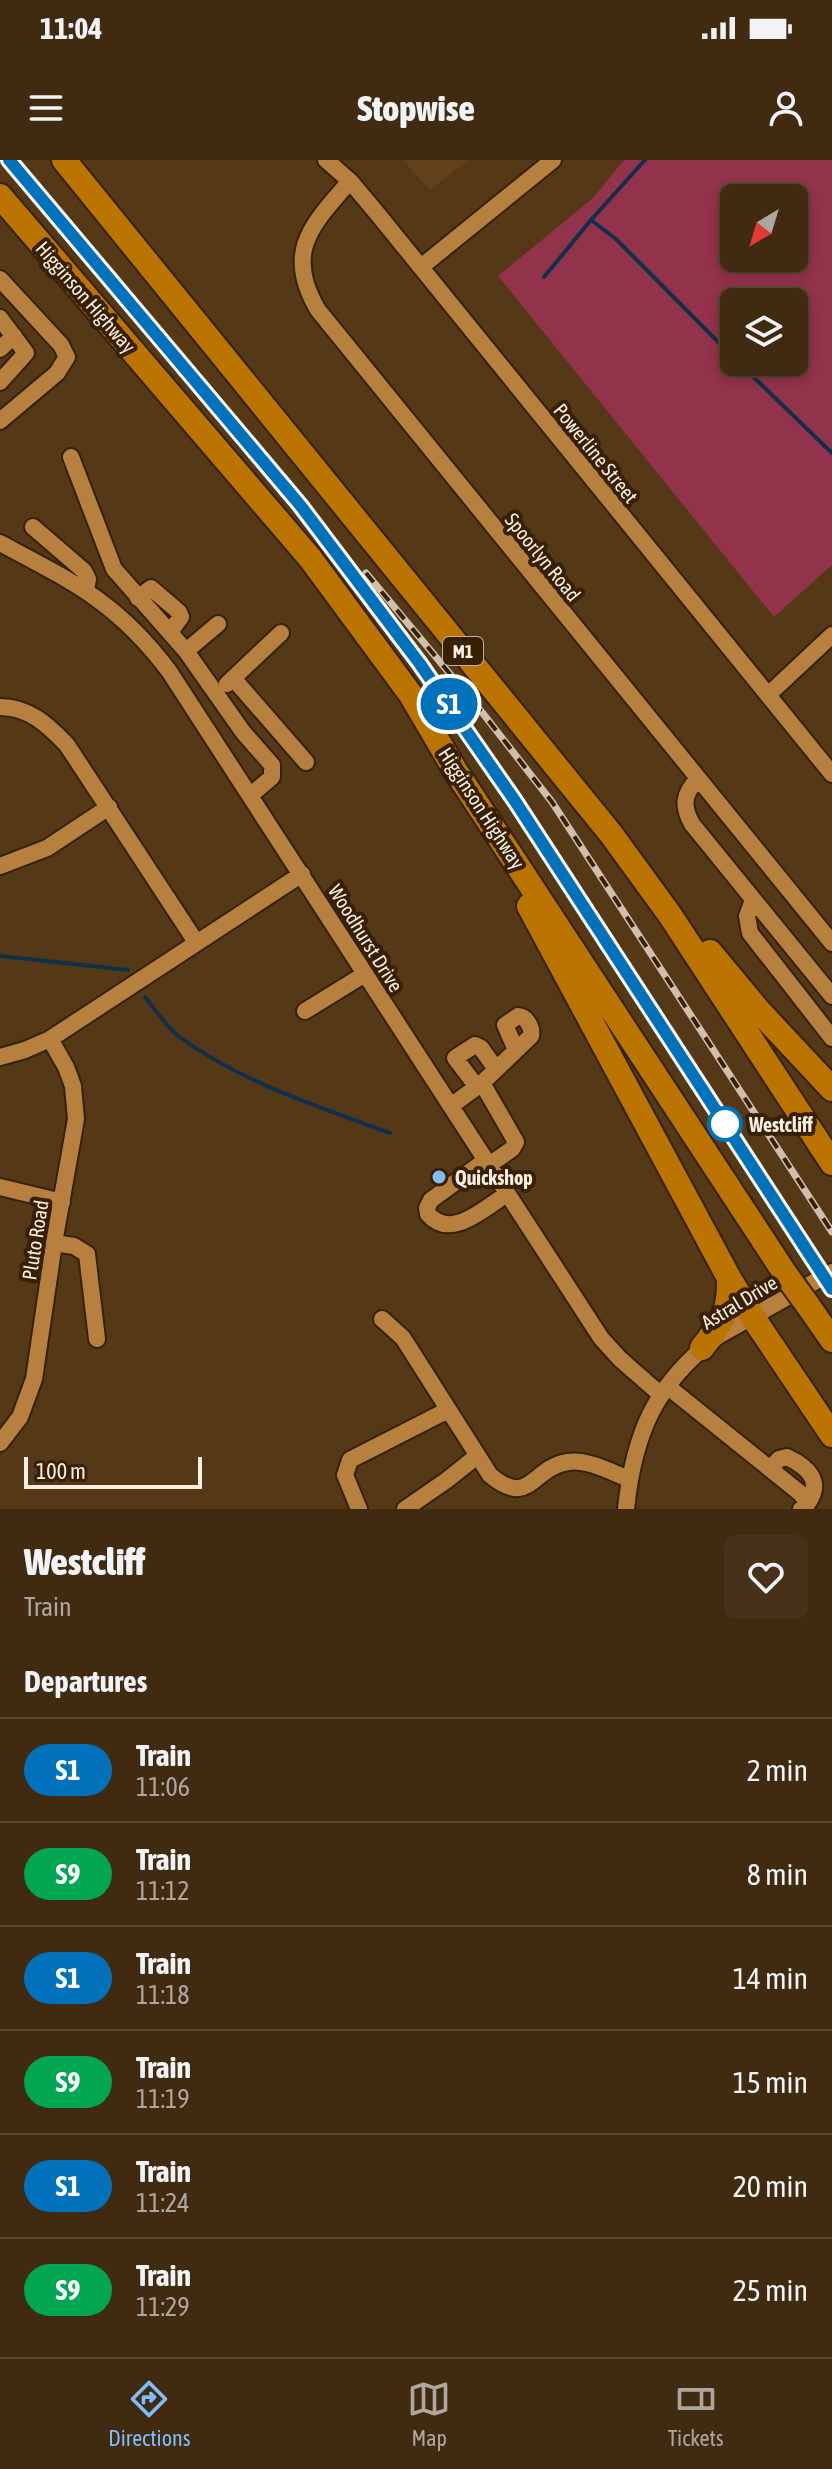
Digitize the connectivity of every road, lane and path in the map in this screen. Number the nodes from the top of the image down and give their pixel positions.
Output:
1 (64, 160) edge
2 (326, 160) edge
3 (553, 160) edge
4 (350, 181) junction
5 (0, 196) edge
6 (421, 267) junction
7 (0, 279) edge
8 (0, 318) edge
9 (14, 336) junction
10 (0, 349) edge
11 (0, 382) edge
12 (0, 421) edge
13 (71, 457) dead end
14 (33, 527) dead end
15 (0, 543) edge
16 (86, 590) junction
17 (218, 624) dead end
18 (281, 633) dead end
19 (832, 635) edge
20 (186, 651) junction
21 (233, 678) junction
22 (217, 694) junction
23 (768, 695) junction
24 (0, 707) edge
25 (306, 762) dead end
26 (455, 770) junction
27 (832, 774) edge
28 (698, 779) junction
29 (251, 795) junction
30 (109, 807) junction
31 (611, 834) junction
32 (0, 866) edge
33 (302, 874) junction
34 (753, 900) junction
35 (829, 935) edge
36 (196, 942) junction
37 (365, 974) junction
38 (832, 996) edge
39 (305, 1011) dead end
40 (832, 1038) edge
41 (50, 1039) junction
42 (516, 1050) dead end
43 (0, 1057) edge
44 (455, 1058) junction
45 (496, 1069) junction
46 (431, 1076) junction
47 (479, 1085) junction
48 (832, 1089) edge
49 (451, 1106) junction
50 (488, 1163) junction
51 (832, 1163) edge
52 (0, 1187) edge
53 (507, 1194) junction
54 (62, 1202) junction
55 (54, 1243) junction
56 (832, 1272) edge
57 (729, 1278) junction
58 (752, 1316) junction
59 (382, 1319) dead end
60 (97, 1339) dead end
61 (832, 1340) edge
62 (702, 1348) junction
63 (664, 1390) junction
64 (448, 1410) junction
65 (832, 1435) edge
66 (0, 1443) edge
67 (477, 1456) junction
68 (629, 1479) junction
69 (805, 1506) edge
70 (359, 1509) edge
71 (405, 1509) edge
72 (626, 1509) edge

1 - 31 highway, M1
2 - 4 street, Powerline Street
3 - 6 street
4 - 6 street, Powerline Street
4 - 28 street, Spoorlyn Road
5 - 26 highway, Higginson Highway
6 - 23 street, Powerline Street
7 - 12 street
8 - 9 street
9 - 10 street
9 - 11 street
13 - 20 street
14 - 16 street
15 - 16 street, Woodhurst Drive
16 - 29 street, Woodhurst Drive
17 - 20 street
18 - 21 street
19 - 23 street
20 - 22 street
21 - 22 street
21 - 25 street
22 - 29 street
23 - 27 street, Powerline Street
24 - 30 street
26 - 57 highway
26 - 61 highway, Higginson Highway, bridge
28 - 34 street
28 - 35 street, Spoorlyn Road
29 - 33 street, Woodhurst Drive
30 - 32 street
30 - 36 street
31 - 48 highway
31 - 51 highway, M1
33 - 36 street
33 - 37 street, Woodhurst Drive
34 - 38 street
34 - 40 street
36 - 41 street
37 - 39 street
37 - 46 street, Woodhurst Drive
41 - 43 street
41 - 54 street, Pluto Road
42 - 45 street
44 - 45 street
44 - 46 street
44 - 47 street
45 - 47 street
46 - 49 street, Woodhurst Drive
47 - 49 street
47 - 50 street
49 - 50 street, Woodhurst Drive
50 - 53 street, Woodhurst Drive
50 - 53 street
52 - 54 street
53 - 63 street, Woodhurst Drive
54 - 55 street, Pluto Road
55 - 60 street
55 - 66 street, Pluto Road
56 - 58 street, Astral Drive
57 - 58 highway
57 - 62 highway
58 - 62 street, Astral Drive
58 - 65 highway
59 - 64 street
62 - 63 street, Astral Drive
63 - 68 street, Astral Drive
63 - 69 street, Woodhurst Drive
64 - 67 street
64 - 70 street
67 - 68 street
67 - 71 street
68 - 72 street, Astral Drive

